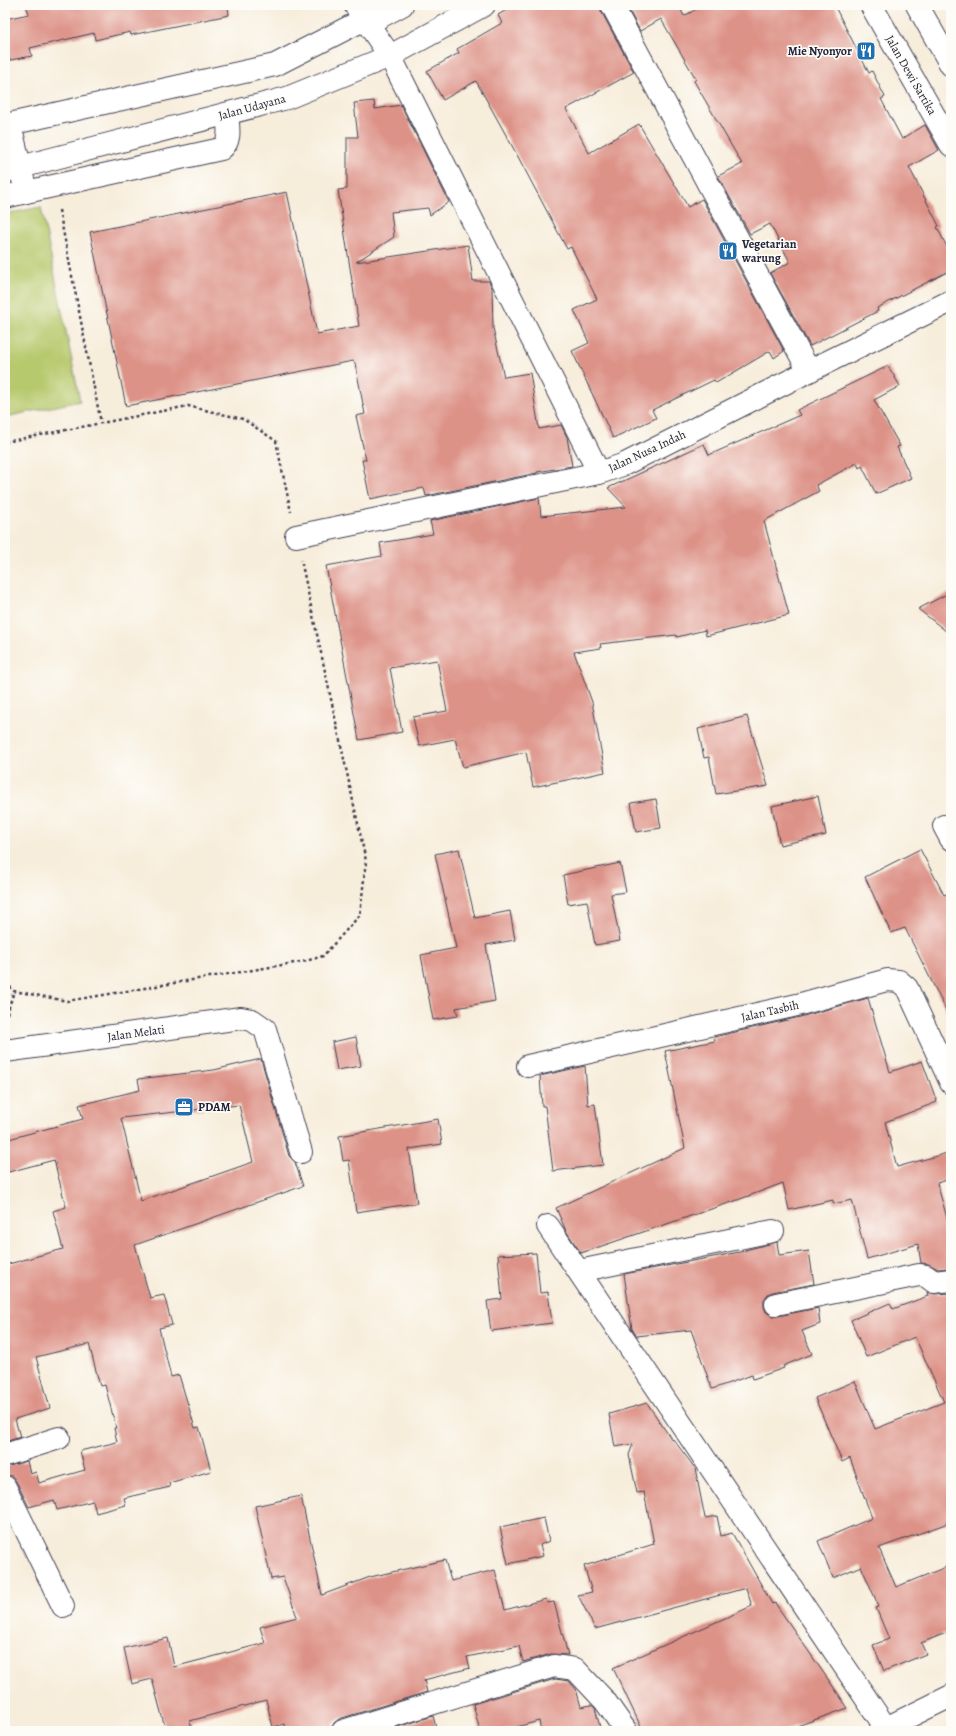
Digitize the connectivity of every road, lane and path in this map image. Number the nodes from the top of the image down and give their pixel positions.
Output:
1 (402, 5) edge
2 (484, 5) edge
3 (612, 5) edge
4 (871, 5) edge
5 (917, 5) edge
6 (360, 12) edge
7 (390, 56) junction
8 (951, 65) edge
9 (227, 114) junction
10 (7, 125) edge
11 (951, 145) edge
12 (12, 170) edge
13 (26, 192) junction
14 (5, 197) edge
15 (59, 210) dead end
16 (951, 301) edge
17 (809, 370) junction
18 (101, 424) junction
19 (5, 442) edge
20 (599, 473) junction
21 (296, 536) junction
22 (5, 982) edge
23 (14, 991) junction
24 (5, 1020) edge
25 (5, 1052) edge
26 (528, 1066) dead end
27 (951, 1083) edge
28 (301, 1152) dead end
29 (548, 1226) dead end
30 (773, 1231) dead end
31 (579, 1271) junction
32 (951, 1280) edge
33 (776, 1304) dead end
34 (59, 1438) dead end
35 (5, 1455) edge
36 (5, 1487) edge
37 (63, 1606) dead end
38 (951, 1696) edge
39 (885, 1730) edge
40 (343, 1731) edge
41 (626, 1731) edge

1 - 6 street
2 - 7 street, Jalan Udayana
3 - 17 street
4 - 11 street, Jalan Dewi Sartika
5 - 8 street
6 - 7 street
6 - 10 street
7 - 9 street, Jalan Udayana
7 - 20 street
9 - 12 street, Jalan Udayana
9 - 13 street
10 - 12 street
12 - 13 street
13 - 14 street
15 - 18 path
16 - 17 street, Jalan Nusa Indah
17 - 20 street, Jalan Nusa Indah
18 - 19 path
18 - 21 path
20 - 21 street, Jalan Nusa Indah
21 - 23 path
22 - 23 path
23 - 24 path
25 - 28 street, Jalan Melati
26 - 27 street, Jalan Tasbih
29 - 31 street
30 - 31 street
31 - 39 street
32 - 33 street
34 - 35 street
36 - 37 street
38 - 39 street
40 - 41 street

